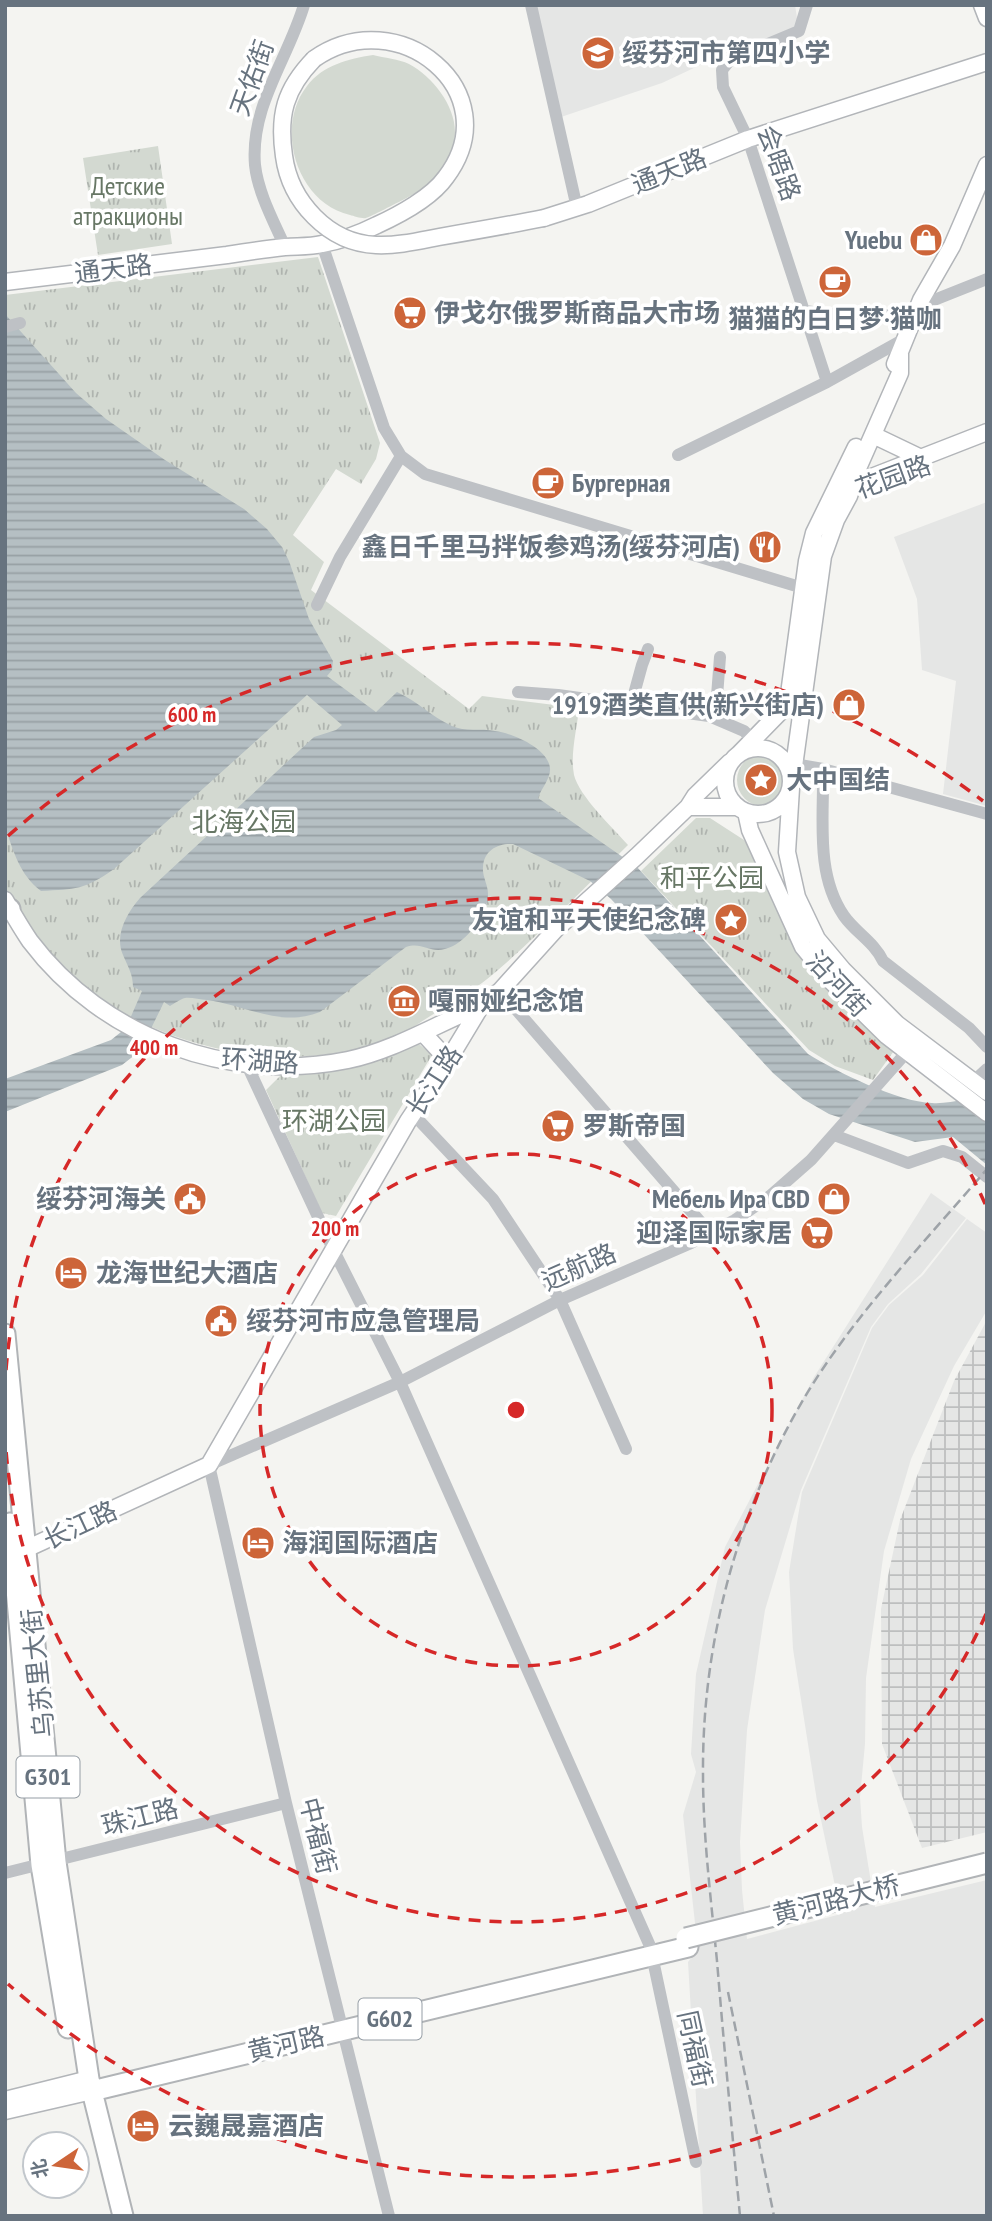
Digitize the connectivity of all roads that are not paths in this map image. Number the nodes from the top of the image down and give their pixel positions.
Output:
1 (304, 5) edge
2 (531, 5) edge
3 (807, 5) edge
4 (982, 5) edge
5 (987, 18) edge
6 (987, 62) edge
7 (748, 139) junction
8 (987, 165) edge
9 (577, 208) junction
10 (322, 244) junction
11 (285, 247) junction
12 (987, 279) edge
13 (5, 282) edge
14 (805, 311) junction
15 (917, 311) junction
16 (20, 323) dead end
17 (5, 327) edge
18 (908, 337) junction
19 (900, 354) junction
20 (827, 382) junction
21 (987, 432) edge
22 (873, 435) junction
23 (987, 441) edge
24 (678, 455) dead end
25 (401, 456) junction
26 (921, 458) junction
27 (845, 491) junction
28 (803, 588) junction
29 (317, 605) dead end
30 (648, 649) dead end
31 (720, 657) dead end
32 (518, 692) dead end
33 (631, 705) junction
34 (719, 720) junction
35 (753, 740) junction
36 (735, 758) junction
37 (791, 763) junction
38 (823, 769) junction
39 (791, 788) junction
40 (688, 807) junction
41 (741, 810) junction
42 (987, 814) edge
43 (7, 905) edge
44 (500, 991) junction
45 (481, 1006) junction
46 (423, 1033) junction
47 (913, 1046) junction
48 (987, 1047) edge
49 (448, 1060) junction
50 (247, 1065) junction
51 (987, 1069) edge
52 (973, 1082) junction
53 (987, 1093) edge
54 (987, 1113) edge
55 (413, 1114) junction
56 (834, 1135) junction
57 (987, 1177) edge
58 (710, 1233) junction
59 (333, 1249) junction
60 (560, 1300) junction
61 (5, 1334) edge
62 (400, 1382) junction
63 (626, 1448) dead end
64 (209, 1465) junction
65 (5, 1473) edge
66 (15, 1554) edge
67 (286, 1803) junction
68 (987, 1863) edge
69 (49, 1864) junction
70 (5, 1873) edge
71 (987, 1877) edge
72 (687, 1942) junction
73 (651, 1950) junction
74 (342, 2024) junction
75 (85, 2086) junction
76 (5, 2099) edge
77 (5, 2111) edge
78 (696, 2162) dead end
79 (110, 2216) edge
80 (123, 2216) edge
81 (389, 2216) edge

1 - 11 street, 天佑街
2 - 9 street
3 - 7 street, 会晤路
4 - 5 main road
6 - 7 main road, 通天路
7 - 9 main road, 通天路
7 - 14 street, 会晤路
8 - 15 main road
9 - 10 main road, 通天路, bridge
10 - 11 main road, 通天路
10 - 25 street
11 - 13 main road, 通天路
12 - 15 street
14 - 15 street
14 - 20 street, 会晤路
15 - 18 main road
16 - 17 street
18 - 19 main road
18 - 20 street
19 - 22 main road
19 - 27 main road
20 - 24 street
21 - 26 main road, 花园路
22 - 26 main road
22 - 27 main road
23 - 27 main road, 花园路
25 - 28 street
25 - 29 street
26 - 27 main road, 花园路
27 - 28 main road, 长江路
27 - 37 main road
28 - 35 main road, 长江路
30 - 33 street
31 - 34 street
32 - 33 street
33 - 34 street
34 - 35 street
35 - 36 main road, 长江路
36 - 37 main road
36 - 40 main road, 长江路
36 - 41 main road
37 - 38 street
37 - 39 main road
38 - 42 street
38 - 48 street
39 - 41 main road
39 - 47 main road, 沿河街
40 - 41 main road
40 - 44 main road, 长江路
41 - 47 main road, 沿河街
43 - 50 main road, 环湖路
44 - 45 main road, 长江路
44 - 58 street
45 - 46 main road, 环湖路
45 - 49 main road, 长江路
46 - 49 main road
46 - 50 main road, 环湖路
47 - 52 main road, 沿河街
47 - 54 main road, 沿河街
47 - 56 street, 远航路
49 - 55 main road, 长江路
50 - 59 street, 同福街
51 - 52 street
52 - 53 main road, 沿河街
55 - 59 main road, 长江路
55 - 60 street
56 - 57 street
56 - 58 street, 远航路
58 - 60 street, 远航路
59 - 62 street, 同福街
59 - 64 main road, 长江路
60 - 62 street, 远航路
60 - 63 street
61 - 66 highway, 乌苏里大街 / G301
62 - 64 street, 远航路
62 - 73 street, 同福街
64 - 66 main road, 长江路
64 - 67 street, 中福街
65 - 66 highway, 乌苏里大街 / G301
66 - 69 highway, 乌苏里大街 / G301
67 - 69 street, 珠江路
67 - 74 street, 中福街
68 - 72 highway, 黄河路大桥 / G602, bridge
69 - 70 street, 珠江路
69 - 75 highway, 乌苏里大街 / G301
71 - 72 highway, 黄河路大桥 / G602
72 - 73 highway, 黄河路 / G602
73 - 74 highway, 黄河路 / G602
73 - 78 street, 同福街
74 - 75 highway, 黄河路 / G602
74 - 81 street, 中福街
75 - 76 main road, 黄河路
75 - 77 main road, 黄河路
75 - 79 highway, 乌苏里大街 / G301
75 - 80 highway, 乌苏里大街 / G301

